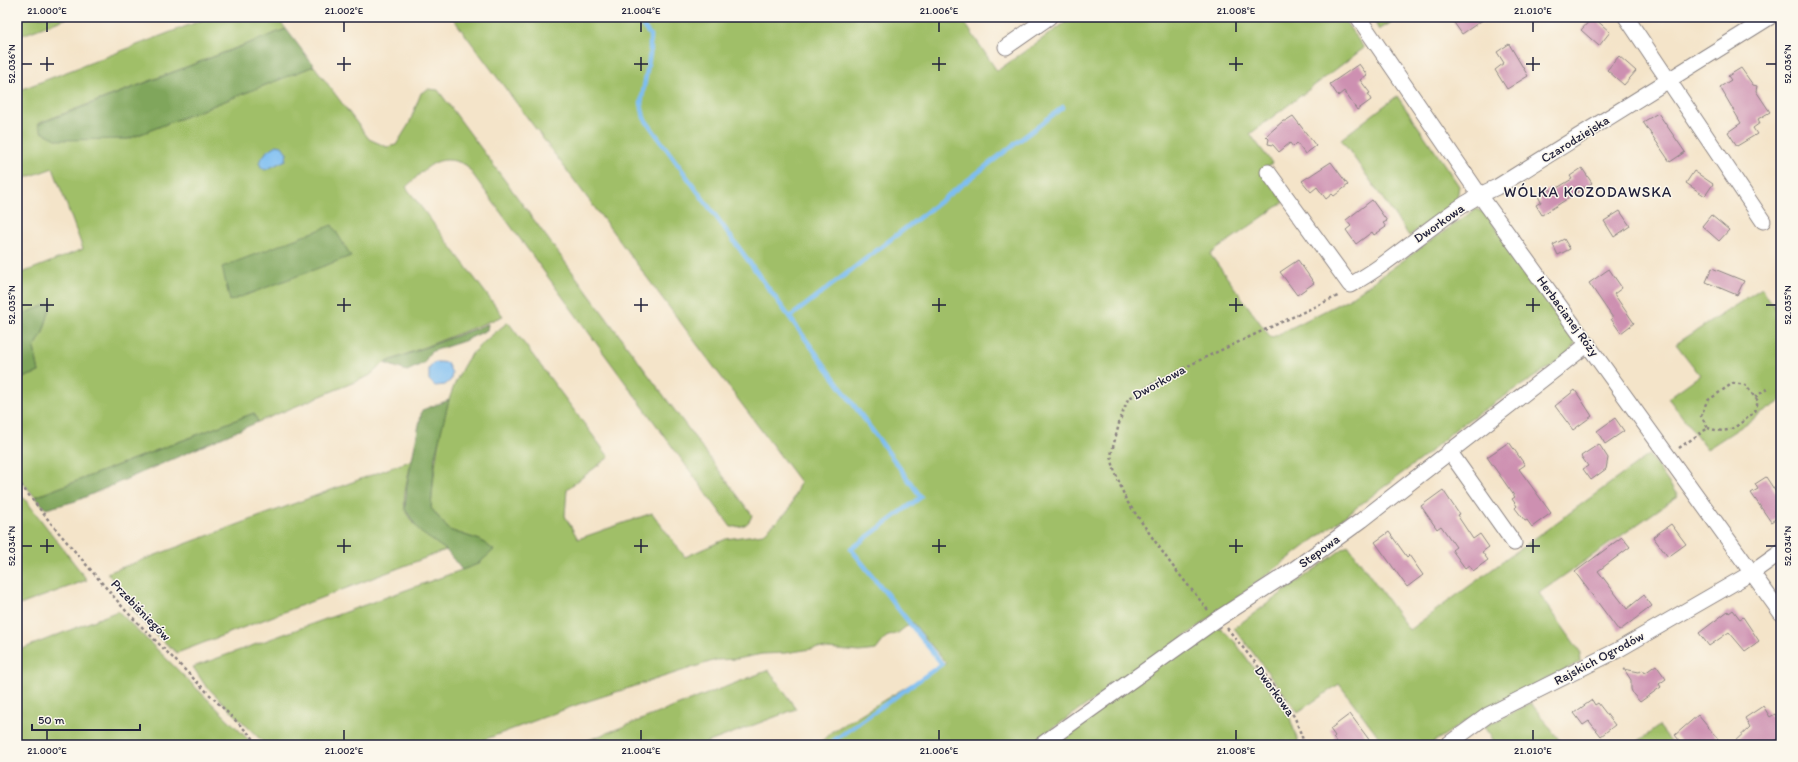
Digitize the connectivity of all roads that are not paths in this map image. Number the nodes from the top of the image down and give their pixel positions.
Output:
1 (1049, 17) edge
2 (1358, 17) edge
3 (1626, 17) edge
4 (1770, 17) edge
5 (1006, 47) dead end
6 (1669, 80) junction
7 (1268, 172) dead end
8 (1479, 194) junction
9 (1763, 221) dead end
10 (1588, 344) junction
11 (1450, 451) junction
12 (1514, 543) dead end
13 (1781, 552) edge
14 (1753, 572) junction
15 (1781, 613) edge
16 (1041, 745) edge
17 (1447, 745) edge

1 - 5 street
2 - 8 street, Herbacianej Róży
3 - 6 street
4 - 6 street, Czarodziejska
6 - 8 street, Czarodziejska
6 - 9 street
7 - 8 street, Dworkowa
8 - 10 street, Herbacianej Róży
10 - 11 street, Stepowa
10 - 14 street, Herbacianej Róży
11 - 12 street
11 - 16 street, Stepowa
13 - 14 street, Rajskich Ogrodów
14 - 15 street, Herbacianej Róży
14 - 17 street, Rajskich Ogrodów

